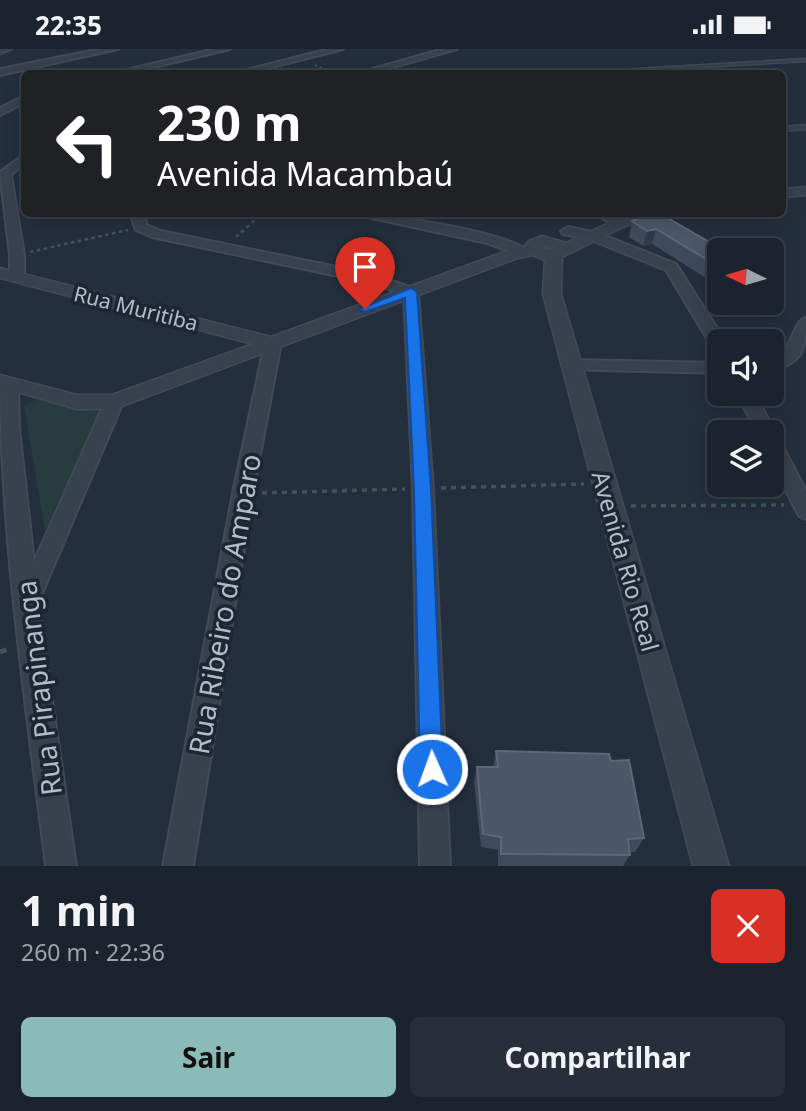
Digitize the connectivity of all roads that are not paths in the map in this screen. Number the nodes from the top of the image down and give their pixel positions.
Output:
1 (7, 49) edge
2 (114, 49) edge
3 (226, 49) edge
4 (296, 49) edge
5 (339, 49) edge
6 (453, 49) edge
7 (0, 50) edge
8 (102, 50) edge
9 (190, 53) edge
10 (287, 56) junction
11 (307, 57) junction
12 (806, 60) edge
13 (279, 64) junction
14 (129, 70) edge
15 (253, 70) edge
16 (384, 70) edge
17 (638, 70) edge
18 (0, 72) edge
19 (21, 100) edge
20 (0, 111) edge
21 (806, 127) edge
22 (786, 129) edge
23 (21, 159) edge
24 (3, 176) edge
25 (806, 191) edge
26 (786, 193) edge
27 (806, 201) edge
28 (786, 203) edge
29 (5, 204) edge
30 (375, 217) edge
31 (597, 217) edge
32 (609, 217) edge
33 (640, 217) edge
34 (138, 220) edge
35 (620, 223) junction
36 (568, 231) junction
37 (593, 236) junction
38 (543, 250) junction
39 (9, 275) edge
40 (411, 292) junction
41 (806, 323) edge
42 (709, 329) edge
43 (273, 342) junction
44 (784, 361) edge
45 (571, 365) junction
46 (707, 368) edge
47 (5, 382) edge
48 (114, 401) junction
49 (784, 467) edge
50 (805, 508) edge
51 (27, 601) junction
52 (61, 866) edge
53 (178, 866) edge
54 (435, 866) edge
55 (711, 866) edge

1 - 7 street
2 - 8 street
3 - 9 street
4 - 10 street
5 - 11 street
6 - 16 street
8 - 18 street
9 - 14 street
10 - 11 street
10 - 13 street
11 - 13 street
12 - 17 lane
13 - 15 street
19 - 20 street
21 - 22 lane
23 - 24 street
24 - 29 street
25 - 26 street
27 - 28 street
29 - 39 street
30 - 38 street
31 - 36 street
32 - 35 street
33 - 35 street
34 - 40 street
35 - 37 street
36 - 37 street
36 - 38 street
37 - 38 street
37 - 42 street
38 - 40 street
38 - 45 street, Avenida Rio Real
39 - 43 street, Rua Muritiba
40 - 43 street
40 - 54 street
41 - 44 street
43 - 48 street
43 - 53 street, Rua Ribeiro do Amparo
45 - 46 street
45 - 55 street, Avenida Rio Real
47 - 48 street
47 - 51 street, Rua Pirapinanga
48 - 51 street
49 - 50 street
51 - 52 street, Rua Pirapinanga

